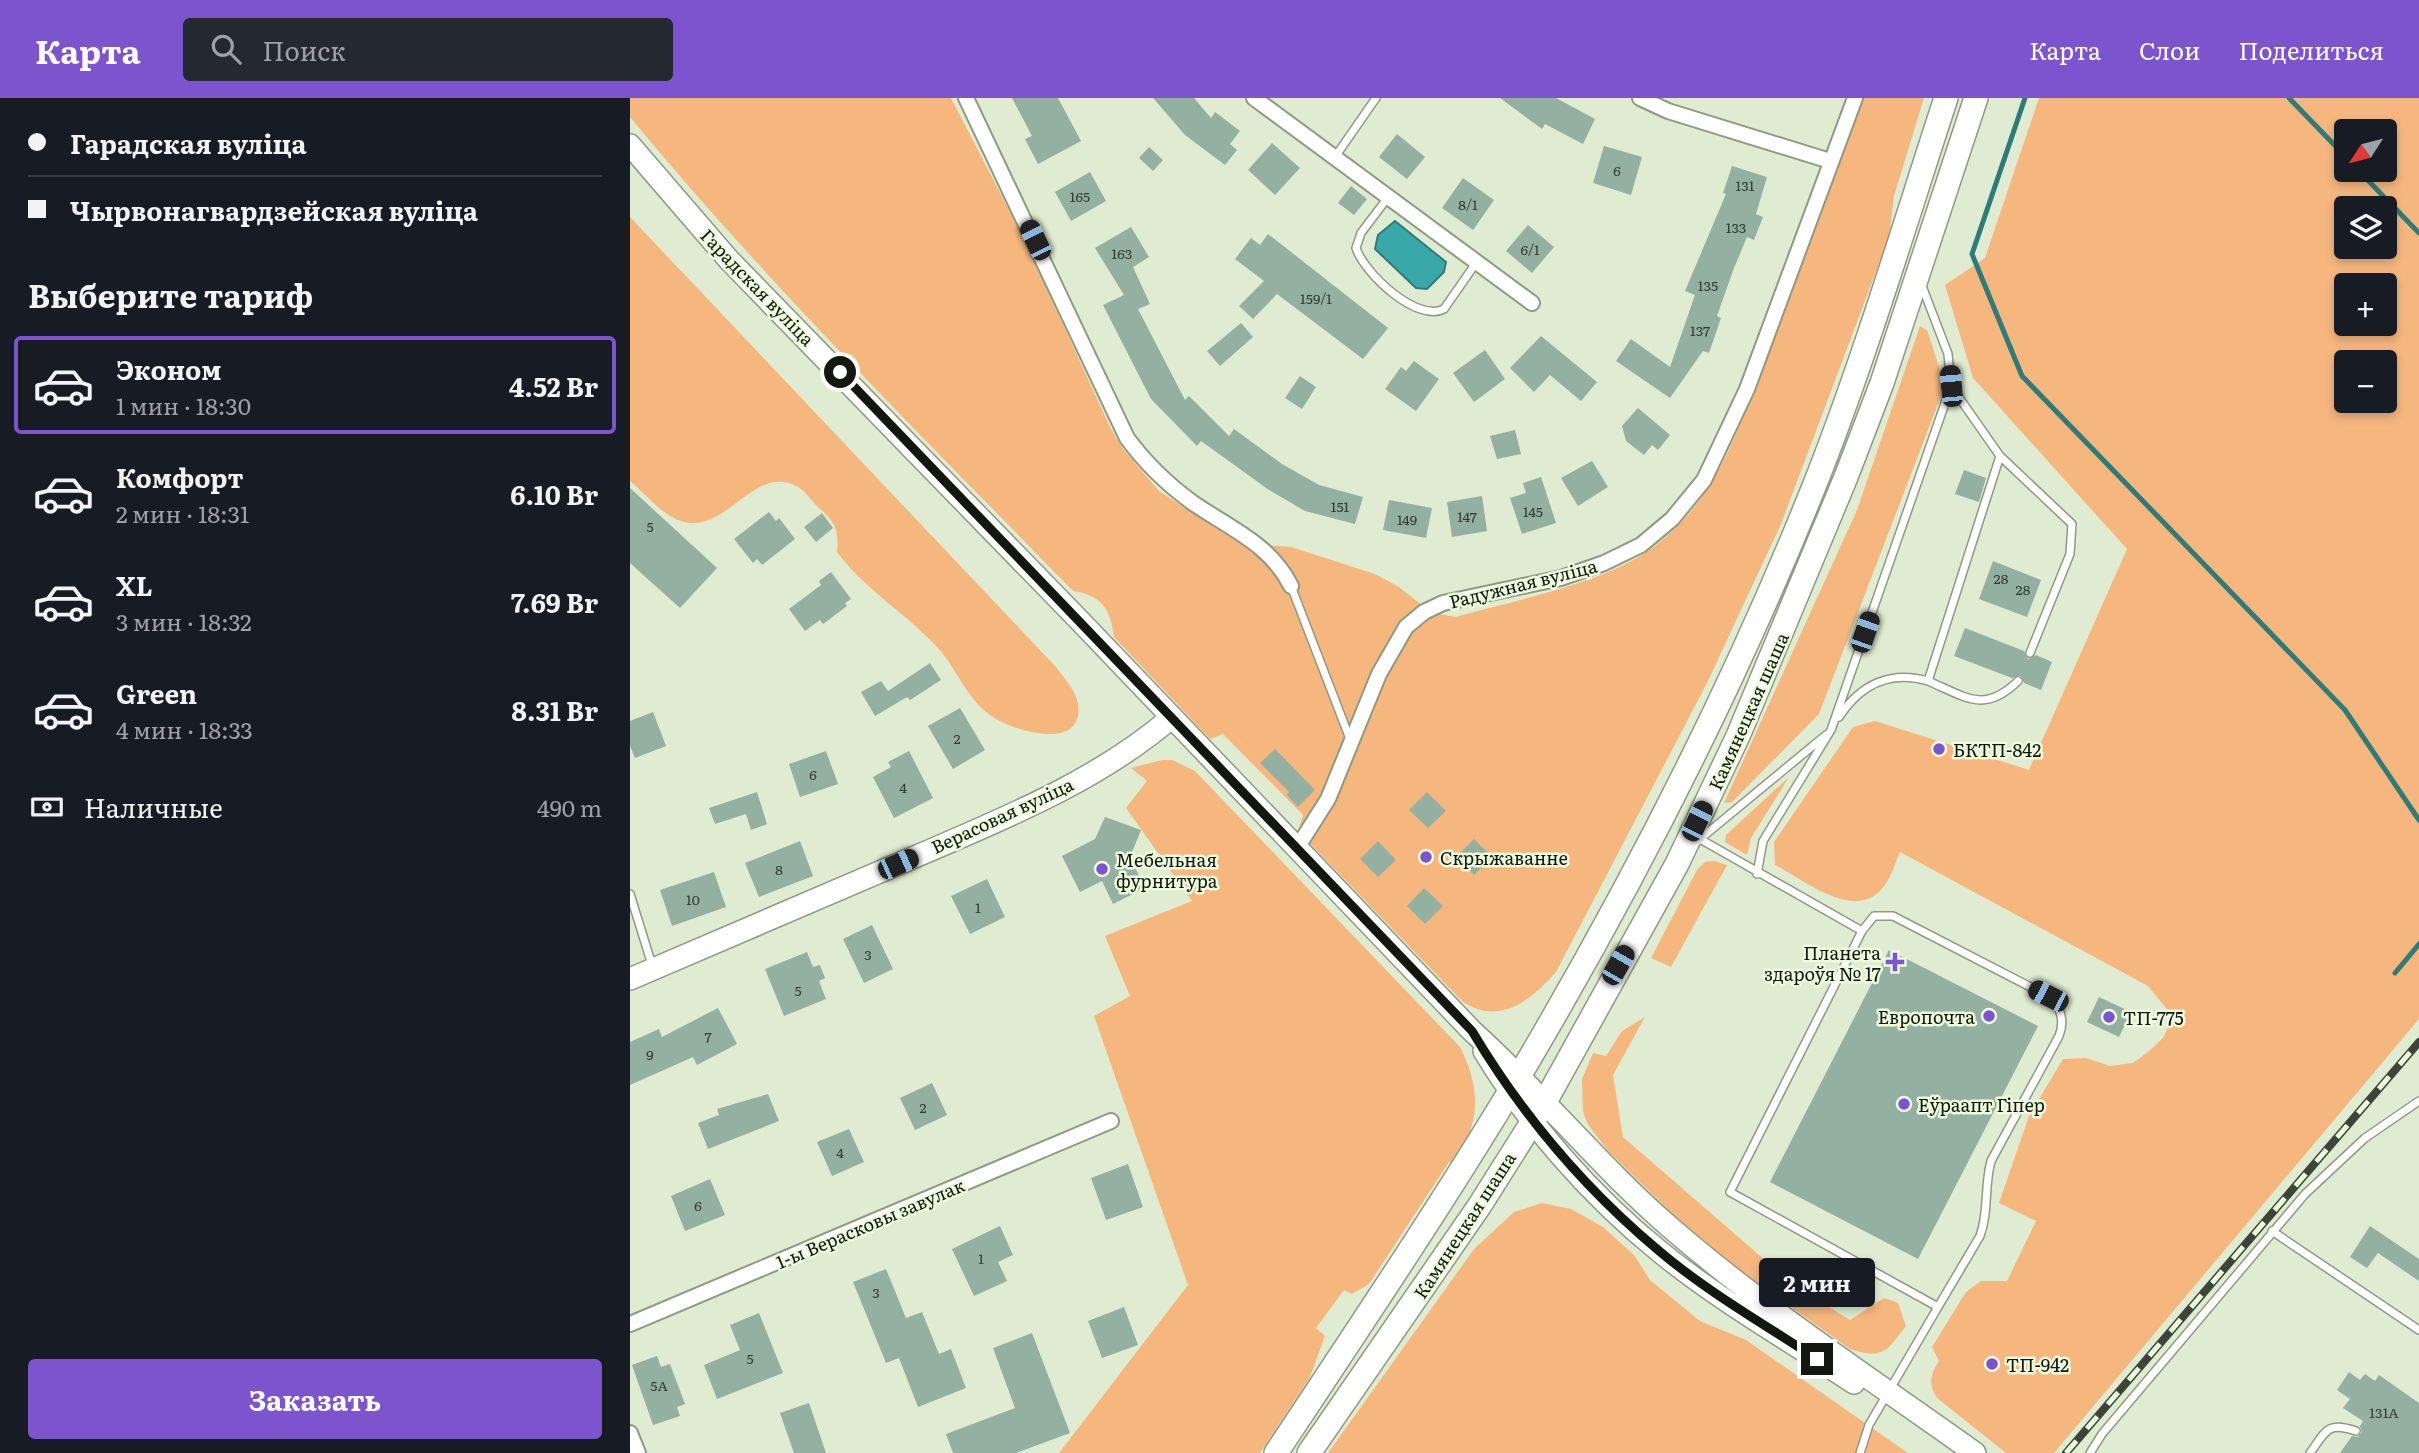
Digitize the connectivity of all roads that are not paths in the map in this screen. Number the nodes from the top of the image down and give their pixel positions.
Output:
1 (966, 98) edge
2 (1254, 98) edge
3 (1376, 98) edge
4 (1640, 98) edge
5 (1855, 98) edge
6 (1932, 98) edge
7 (1946, 98) edge
8 (1976, 98) edge
9 (630, 145) edge
10 (1335, 157) junction
11 (1830, 161) junction
12 (1390, 195) junction
13 (1898, 240) junction
14 (1477, 262) junction
15 (1918, 276) junction
16 (1532, 303) dead end
17 (1951, 386) junction
18 (2000, 456) junction
19 (1291, 586) joint
20 (2030, 653) dead end
21 (1928, 681) junction
22 (2018, 681) dead end
23 (1171, 717) junction
24 (1831, 730) junction
25 (1351, 743) junction
26 (1700, 839) junction
27 (1297, 848) junction
28 (1677, 864) junction
29 (1757, 874) junction
30 (630, 894) edge
31 (1862, 931) junction
32 (653, 969) junction
33 (630, 979) edge
34 (1515, 1083) junction
35 (2419, 1101) edge
36 (1538, 1111) junction
37 (1111, 1121) dead end
38 (2272, 1231) junction
39 (1938, 1307) junction
40 (630, 1324) edge
41 (2419, 1330) edge
42 (1886, 1397) junction
43 (2356, 1431) dead end
44 (630, 1433) edge
45 (638, 1453) edge
46 (1276, 1453) edge
47 (1309, 1453) edge
48 (1860, 1453) edge
49 (1954, 1453) edge
50 (1975, 1453) edge
51 (2090, 1453) edge
52 (2310, 1453) edge

1 - 19 street
2 - 10 street
3 - 10 lane
4 - 11 street
5 - 11 street, Радужная вуліца
6 - 13 main road
7 - 13 main road, Камянецкая шаша
8 - 15 main road, Камянецкая шаша
9 - 23 main road, Гарадская вуліца
10 - 12 street
11 - 25 street, Радужная вуліца
12 - 14 street
12 - 14 lane
13 - 34 main road, Камянецкая шаша
14 - 16 street
15 - 17 lane
15 - 28 main road, Камянецкая шаша
17 - 18 lane
17 - 24 lane
18 - 20 lane
18 - 21 lane
19 - 25 lane
21 - 22 lane
21 - 24 lane
23 - 27 main road, Гарадская вуліца
23 - 32 main road, Верасовая вуліца
24 - 26 lane
24 - 29 lane
25 - 27 street, Радужная вуліца
26 - 28 lane
26 - 29 lane
27 - 34 main road, Гарадская вуліца
28 - 36 main road, Камянецкая шаша
29 - 31 lane
30 - 32 lane
31 - 39 lane
31 - 39 lane
32 - 33 main road, Верасовая вуліца
34 - 36 main road, Гарадская вуліца
34 - 46 main road, Камянецкая шаша
35 - 38 lane
36 - 42 main road, Гарадская вуліца
36 - 47 main road, Камянецкая шаша
37 - 40 street, 1-ы Верасковы завулак
38 - 41 lane
38 - 51 lane
39 - 42 lane
42 - 48 lane
42 - 49 main road
42 - 50 main road
43 - 52 lane
44 - 45 street

